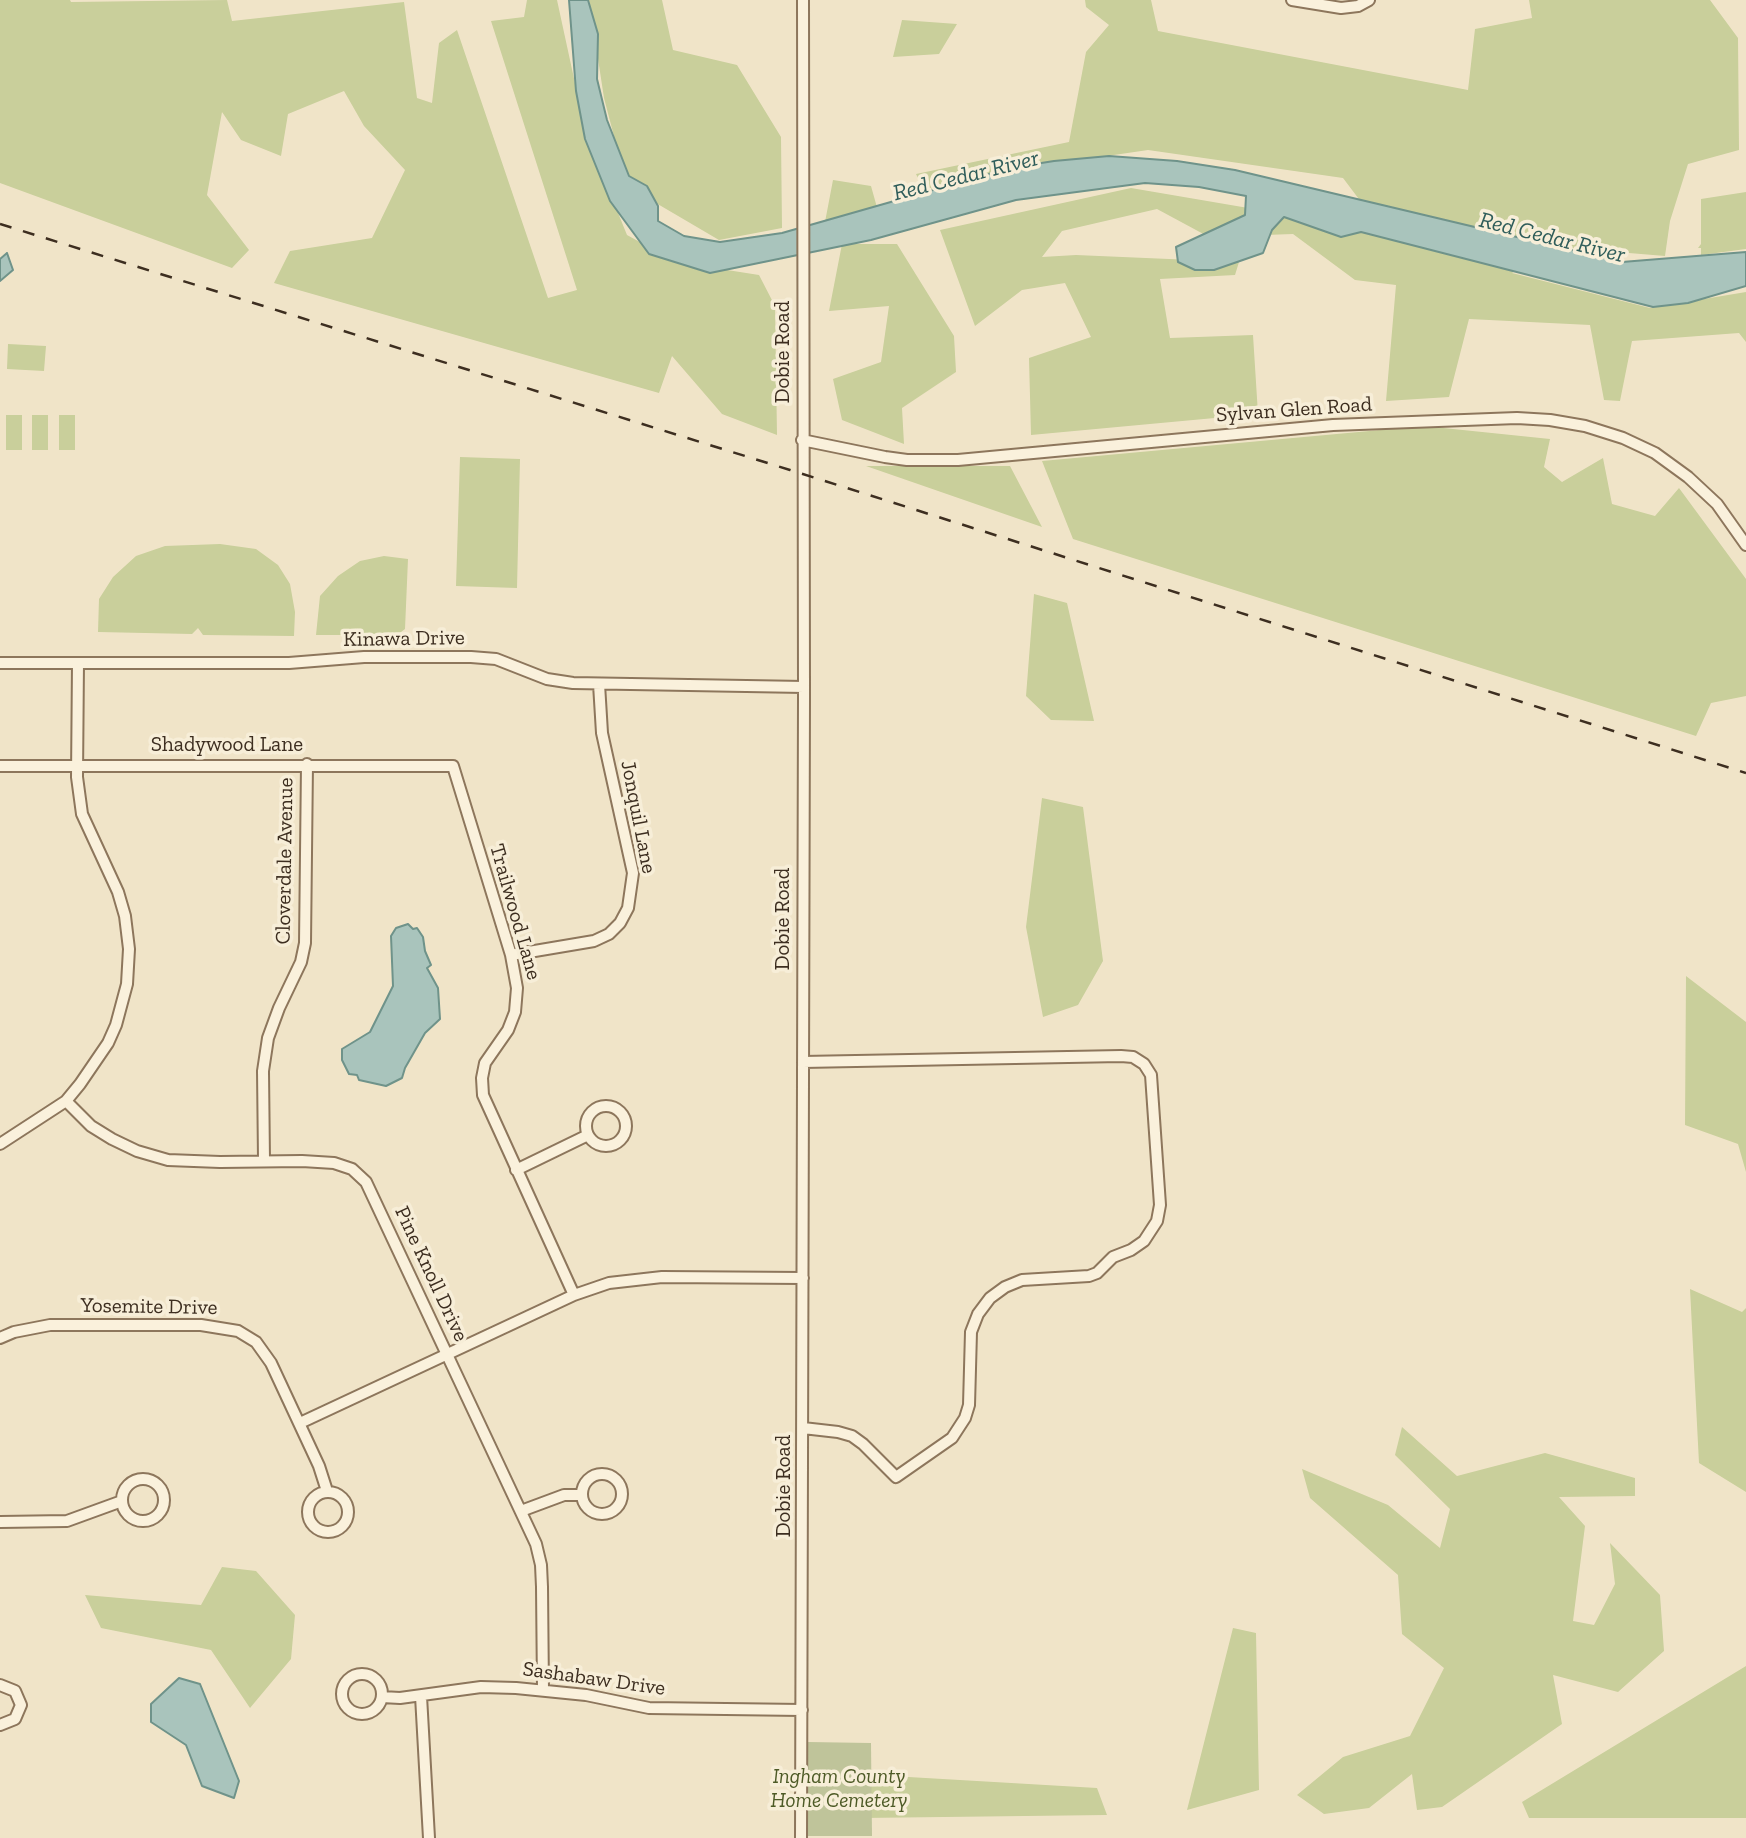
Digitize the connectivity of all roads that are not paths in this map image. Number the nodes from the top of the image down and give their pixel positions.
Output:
1 (803, 0) edge
2 (1292, 0) edge
3 (1369, 0) edge
4 (802, 440) junction
5 (1746, 545) edge
6 (0, 663) edge
7 (78, 663) junction
8 (599, 684) junction
9 (804, 687) junction
10 (307, 764) junction
11 (77, 765) junction
12 (0, 766) edge
13 (453, 766) joint
14 (511, 955) junction
15 (803, 1062) junction
16 (66, 1101) junction
17 (588, 1135) dead end
18 (0, 1144) edge
19 (264, 1160) junction
20 (516, 1170) junction
21 (803, 1278) junction
22 (574, 1295) junction
23 (0, 1338) edge
24 (447, 1354) junction
25 (300, 1423) junction
26 (803, 1429) junction
27 (327, 1491) dead end
28 (582, 1494) dead end
29 (122, 1501) dead end
30 (521, 1511) junction
31 (0, 1522) edge
32 (0, 1685) edge
33 (543, 1690) junction
34 (421, 1696) junction
35 (382, 1698) dead end
36 (802, 1710) junction
37 (0, 1725) edge
38 (429, 1838) edge
39 (801, 1838) edge

1 - 4 street, Dobie Road
2 - 3 street
4 - 5 street, Sylvan Glen Road
4 - 9 street, Dobie Road
6 - 7 street, Kinawa Drive
7 - 8 street, Kinawa Drive
7 - 11 street
8 - 9 street, Kinawa Drive
8 - 14 street, Jonquil Lane
9 - 15 street, Dobie Road
10 - 11 street, Shadywood Lane
10 - 13 street, Shadywood Lane
10 - 19 street, Cloverdale Avenue
11 - 12 street, Shadywood Lane
11 - 16 street
13 - 14 street, Trailwood Lane
14 - 20 street, Trailwood Lane
15 - 21 street, Dobie Road
15 - 26 street
16 - 18 street
16 - 19 street, Pine Knoll Drive
17 - 20 street
19 - 24 street, Pine Knoll Drive
20 - 22 street, Trailwood Lane
21 - 22 street
21 - 26 street, Dobie Road
22 - 24 street
23 - 25 street, Yosemite Drive
24 - 25 street
24 - 30 street, Pine Knoll Drive
25 - 27 street, Yosemite Drive
26 - 36 street, Dobie Road
28 - 30 street
29 - 31 street
30 - 33 street, Pine Knoll Drive
32 - 37 street
33 - 34 street, Sashabaw Drive
33 - 36 street, Sashabaw Drive
34 - 35 street, Sashabaw Drive
34 - 38 street
36 - 39 street, Dobie Road

